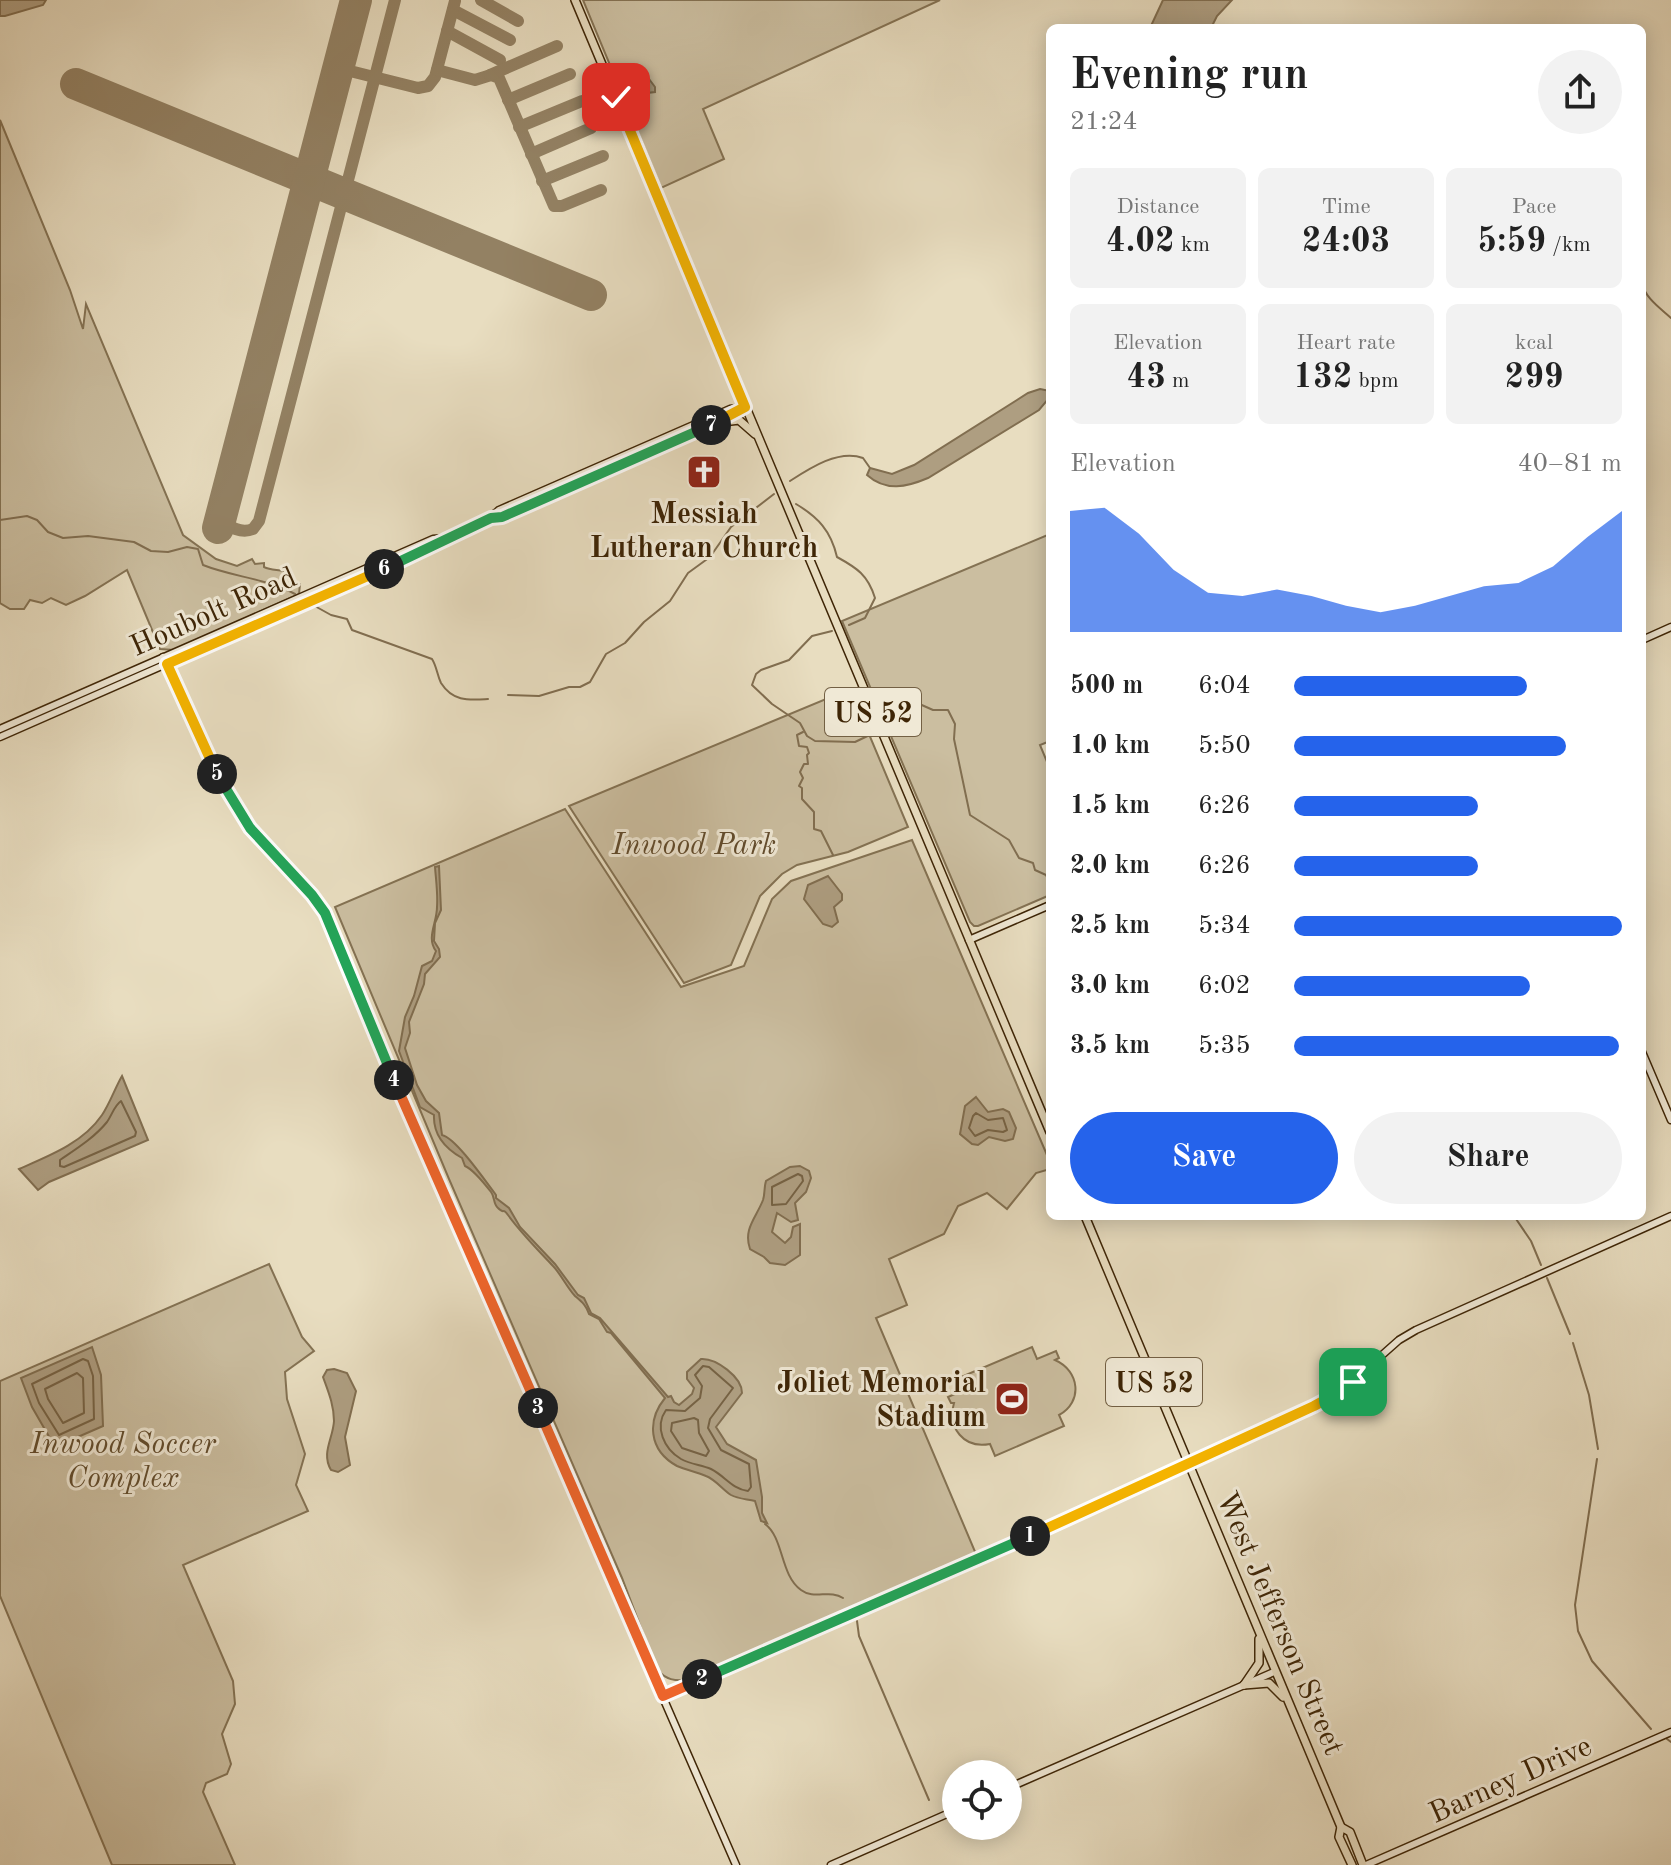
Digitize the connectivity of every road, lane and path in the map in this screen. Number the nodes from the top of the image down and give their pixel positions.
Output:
1 (575, 0) edge
2 (745, 407) junction
3 (715, 423) junction
4 (757, 436) junction
5 (491, 518) junction
6 (1671, 627) edge
7 (1646, 638) edge
8 (165, 661) junction
9 (0, 729) edge
10 (0, 737) edge
11 (1046, 907) edge
12 (969, 940) junction
13 (1646, 1061) edge
14 (1671, 1120) edge
15 (1046, 1123) edge
16 (1671, 1216) edge
17 (1087, 1220) edge
18 (1188, 1463) junction
19 (1258, 1633) junction
20 (1274, 1672) junction
21 (1244, 1685) junction
22 (663, 1696) junction
23 (1287, 1700) junction
24 (1671, 1732) edge
25 (1022, 1782) edge
26 (942, 1816) edge
27 (1341, 1827) junction
28 (736, 1865) edge
29 (831, 1865) edge
30 (1352, 1865) edge
31 (1364, 1865) edge

1 - 2 main road, US 52
2 - 3 street, Houbolt Road
2 - 4 main road, US 52
2 - 5 street, Houbolt Road
3 - 4 main road
3 - 5 street, Houbolt Road
4 - 12 main road, US 52
5 - 8 street, Houbolt Road
6 - 7 street
8 - 9 street, Houbolt Road
8 - 10 street, Houbolt Road
8 - 22 street
11 - 12 street
12 - 15 main road, US 52
13 - 14 street
16 - 18 street
17 - 18 main road, West Jefferson Street / US 52
18 - 19 main road, West Jefferson Street / US 52
18 - 22 street
19 - 20 main road, West Jefferson Street / US 52
19 - 21 main road
20 - 21 street
20 - 23 main road, West Jefferson Street / US 52
21 - 23 main road
21 - 25 street
22 - 28 street
23 - 27 main road, West Jefferson Street / US 52
24 - 31 street, Barney Drive
26 - 29 street
27 - 30 main road, West Jefferson Street / US 52
27 - 31 main road, West Jefferson Street / US 52

